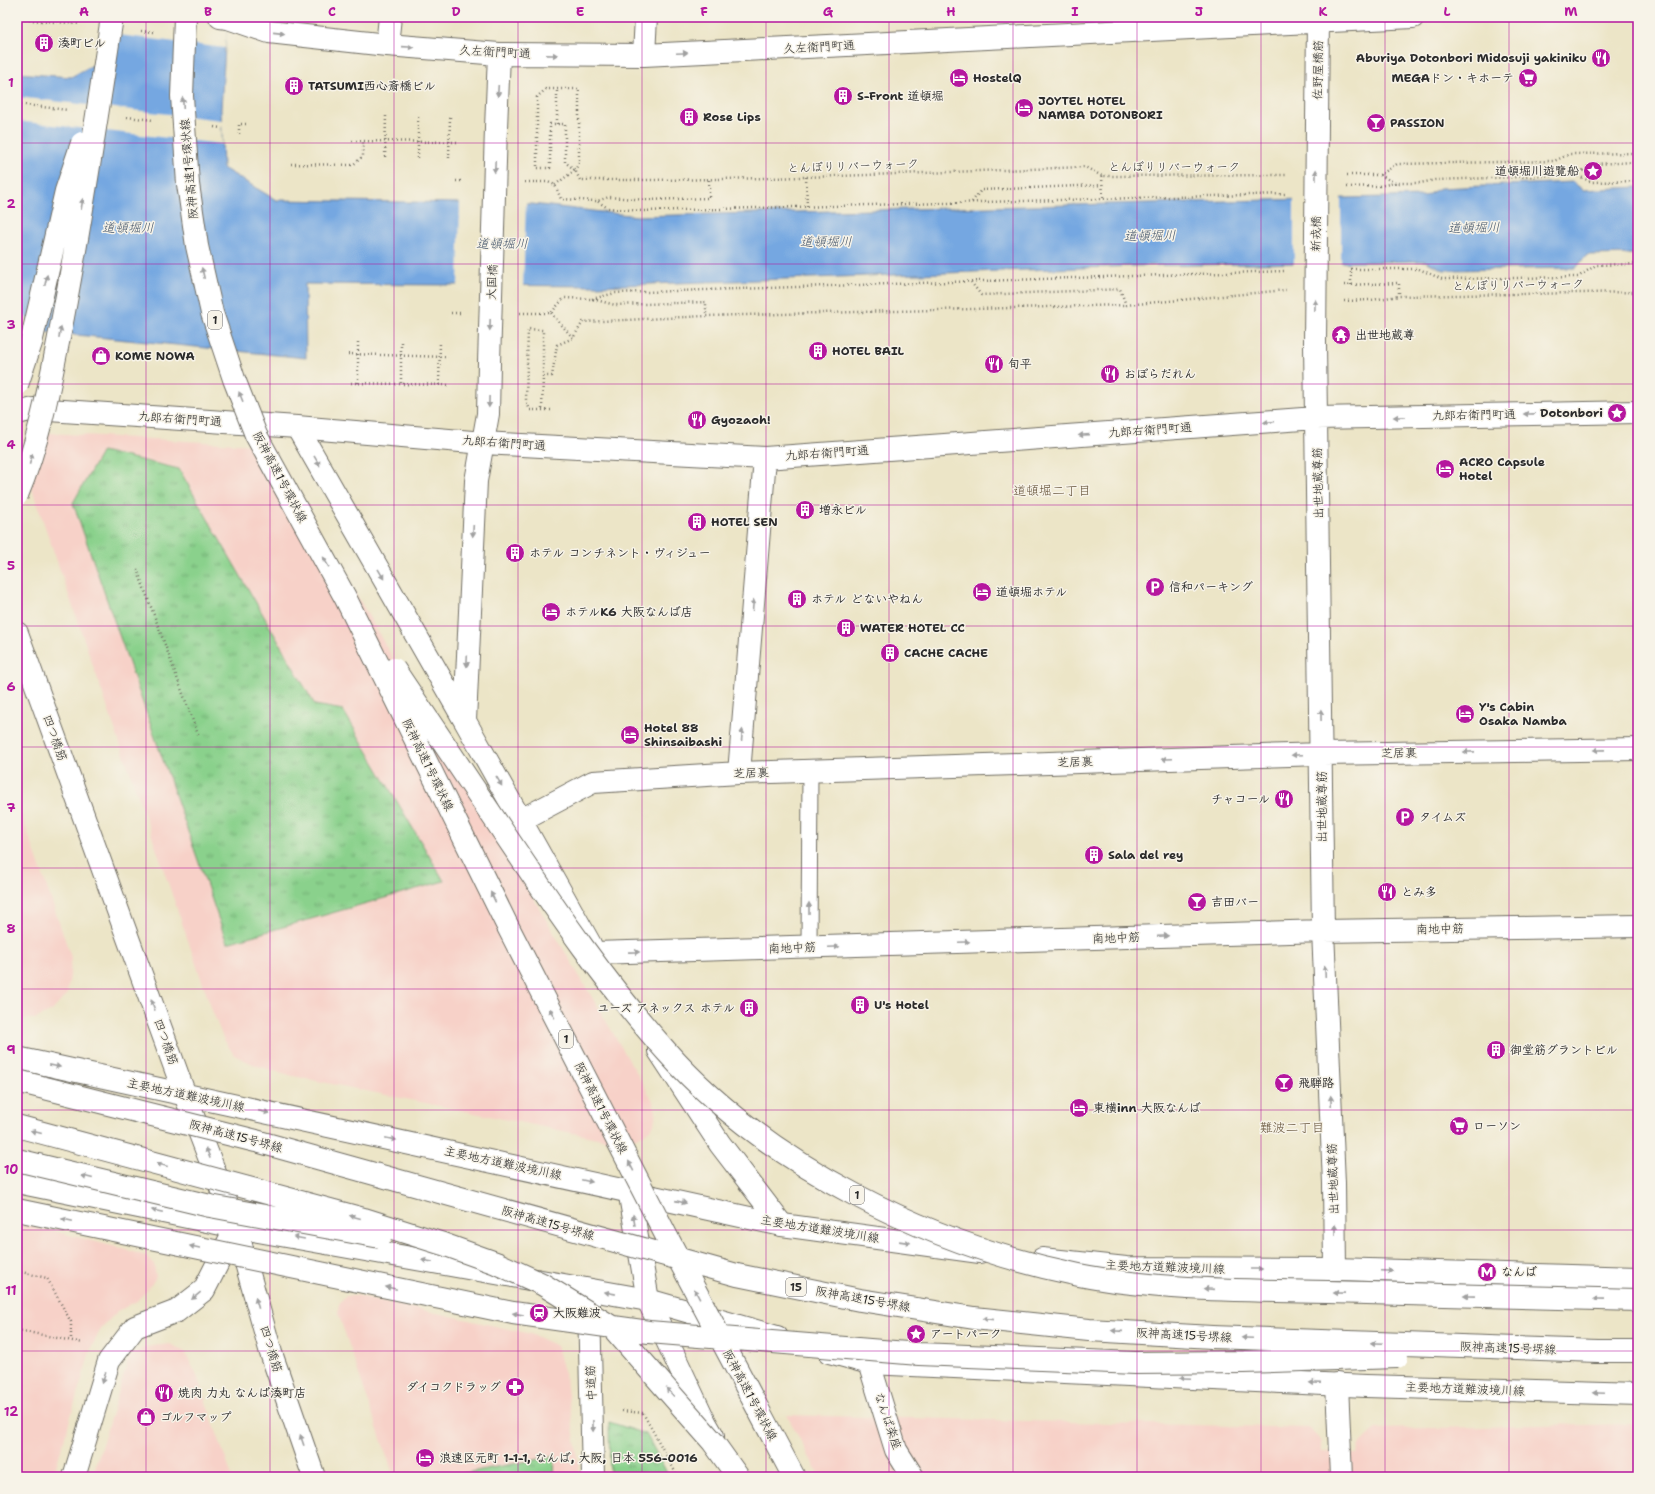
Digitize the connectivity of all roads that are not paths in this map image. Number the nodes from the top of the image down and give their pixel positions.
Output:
1 (112, 17) edge
2 (184, 17) edge
3 (390, 17) edge
4 (646, 17) edge
5 (1413, 17) edge
6 (224, 18) edge
7 (1318, 20) edge
8 (387, 45) junction
9 (499, 54) junction
10 (644, 55) junction
11 (103, 79) junction
12 (1317, 123) joint
13 (1315, 344) joint
14 (17, 385) edge
15 (1638, 412) edge
16 (17, 413) edge
17 (1316, 418) junction
18 (298, 427) junction
19 (484, 443) junction
20 (765, 458) junction
21 (17, 495) edge
22 (345, 596) junction
23 (17, 633) edge
24 (465, 721) junction
25 (1638, 749) edge
26 (1322, 754) junction
27 (810, 771) junction
28 (739, 774) junction
29 (521, 820) junction
30 (1638, 926) edge
31 (1323, 931) junction
32 (809, 947) junction
33 (595, 953) junction
34 (17, 1058) edge
35 (17, 1081) edge
36 (185, 1095) junction
37 (17, 1126) edge
38 (17, 1160) edge
39 (17, 1182) edge
40 (629, 1190) junction
41 (17, 1210) edge
42 (782, 1225) junction
43 (236, 1227) junction
44 (496, 1263) junction
45 (1335, 1270) junction
46 (1638, 1278) edge
47 (588, 1289) junction
48 (648, 1300) junction
49 (1638, 1300) edge
50 (1598, 1351) junction
51 (1638, 1351) edge
52 (869, 1363) junction
53 (1337, 1384) junction
54 (1638, 1394) edge
55 (74, 1477) edge
56 (314, 1477) edge
57 (593, 1477) edge
58 (737, 1477) edge
59 (794, 1477) edge
60 (912, 1477) edge
61 (1341, 1477) edge

1 - 11 main road, bridge
22 -> 2 main road, 阪神高速1号環状線 / 1, bridge
3 - 8 main road
4 - 10 main road
5 - 7 main road, 久左衛門町通
6 -> 8 main road, 久左衛門町通
10 -> 7 main road, 久左衛門町通
7 - 12 main road, 佐野屋橋筋
8 -> 9 main road, 久左衛門町通
9 -> 10 main road, 久左衛門町通
9 -> 19 main road, 大国橋, bridge
14 -> 11 main road, bridge
21 -> 11 main road, bridge
13 -> 12 main road, 新戎橋, bridge
13 - 17 main road, 出世地蔵尊筋
15 -> 17 main road, 九郎右衛門町通
16 - 18 main road, 九郎右衛門町通
17 -> 20 main road, 九郎右衛門町通
26 -> 17 main road, 出世地蔵尊筋
18 - 19 main road, 九郎右衛門町通
18 -> 24 main road
19 - 20 main road, 九郎右衛門町通
19 -> 24 main road, 大国橋
28 -> 20 main road
49 -> 22 main road, 1, bridge
59 -> 22 main road, 阪神高速1号環状線 / 1, bridge
36 -> 23 main road, 四つ橋筋
24 -> 29 main road
25 -> 26 main road, 芝居裏
26 -> 27 main road, 芝居裏
26 - 31 main road, 出世地蔵尊筋
27 - 28 main road, 芝居裏
32 -> 27 lane
28 - 29 main road, 芝居裏
29 - 33 main road
30 - 31 main road, 南地中筋
32 -> 31 main road, 南地中筋
45 -> 31 main road, 出世地蔵尊筋
33 -> 32 main road, 南地中筋
33 - 42 main road
34 -> 36 main road, 主要地方道難波境川線
50 -> 35 main road, 阪神高速15号堺線 / 15, bridge
36 -> 40 main road, 主要地方道難波境川線
43 -> 36 main road, 四つ橋筋
44 -> 37 main road, bridge
44 -> 38 main road, bridge
43 -> 39 main road, 主要地方道難波境川線
40 -> 42 main road, 主要地方道難波境川線
48 -> 40 main road
50 -> 41 main road, bridge
42 -> 45 main road, 主要地方道難波境川線
47 -> 43 main road, 主要地方道難波境川線
43 -> 55 main road
56 -> 43 main road, 四つ橋筋
58 -> 44 main road, bridge
45 -> 46 main road, 主要地方道難波境川線
48 -> 47 main road, 主要地方道難波境川線
47 -> 57 main road, 中道筋
48 - 52 main road, 主要地方道難波境川線
48 - 58 main road
50 - 51 main road, 阪神高速15号堺線 / 15
53 -> 52 main road, 主要地方道難波境川線
52 - 60 main road, なんば楽座
54 -> 53 main road, 主要地方道難波境川線
53 - 61 main road

